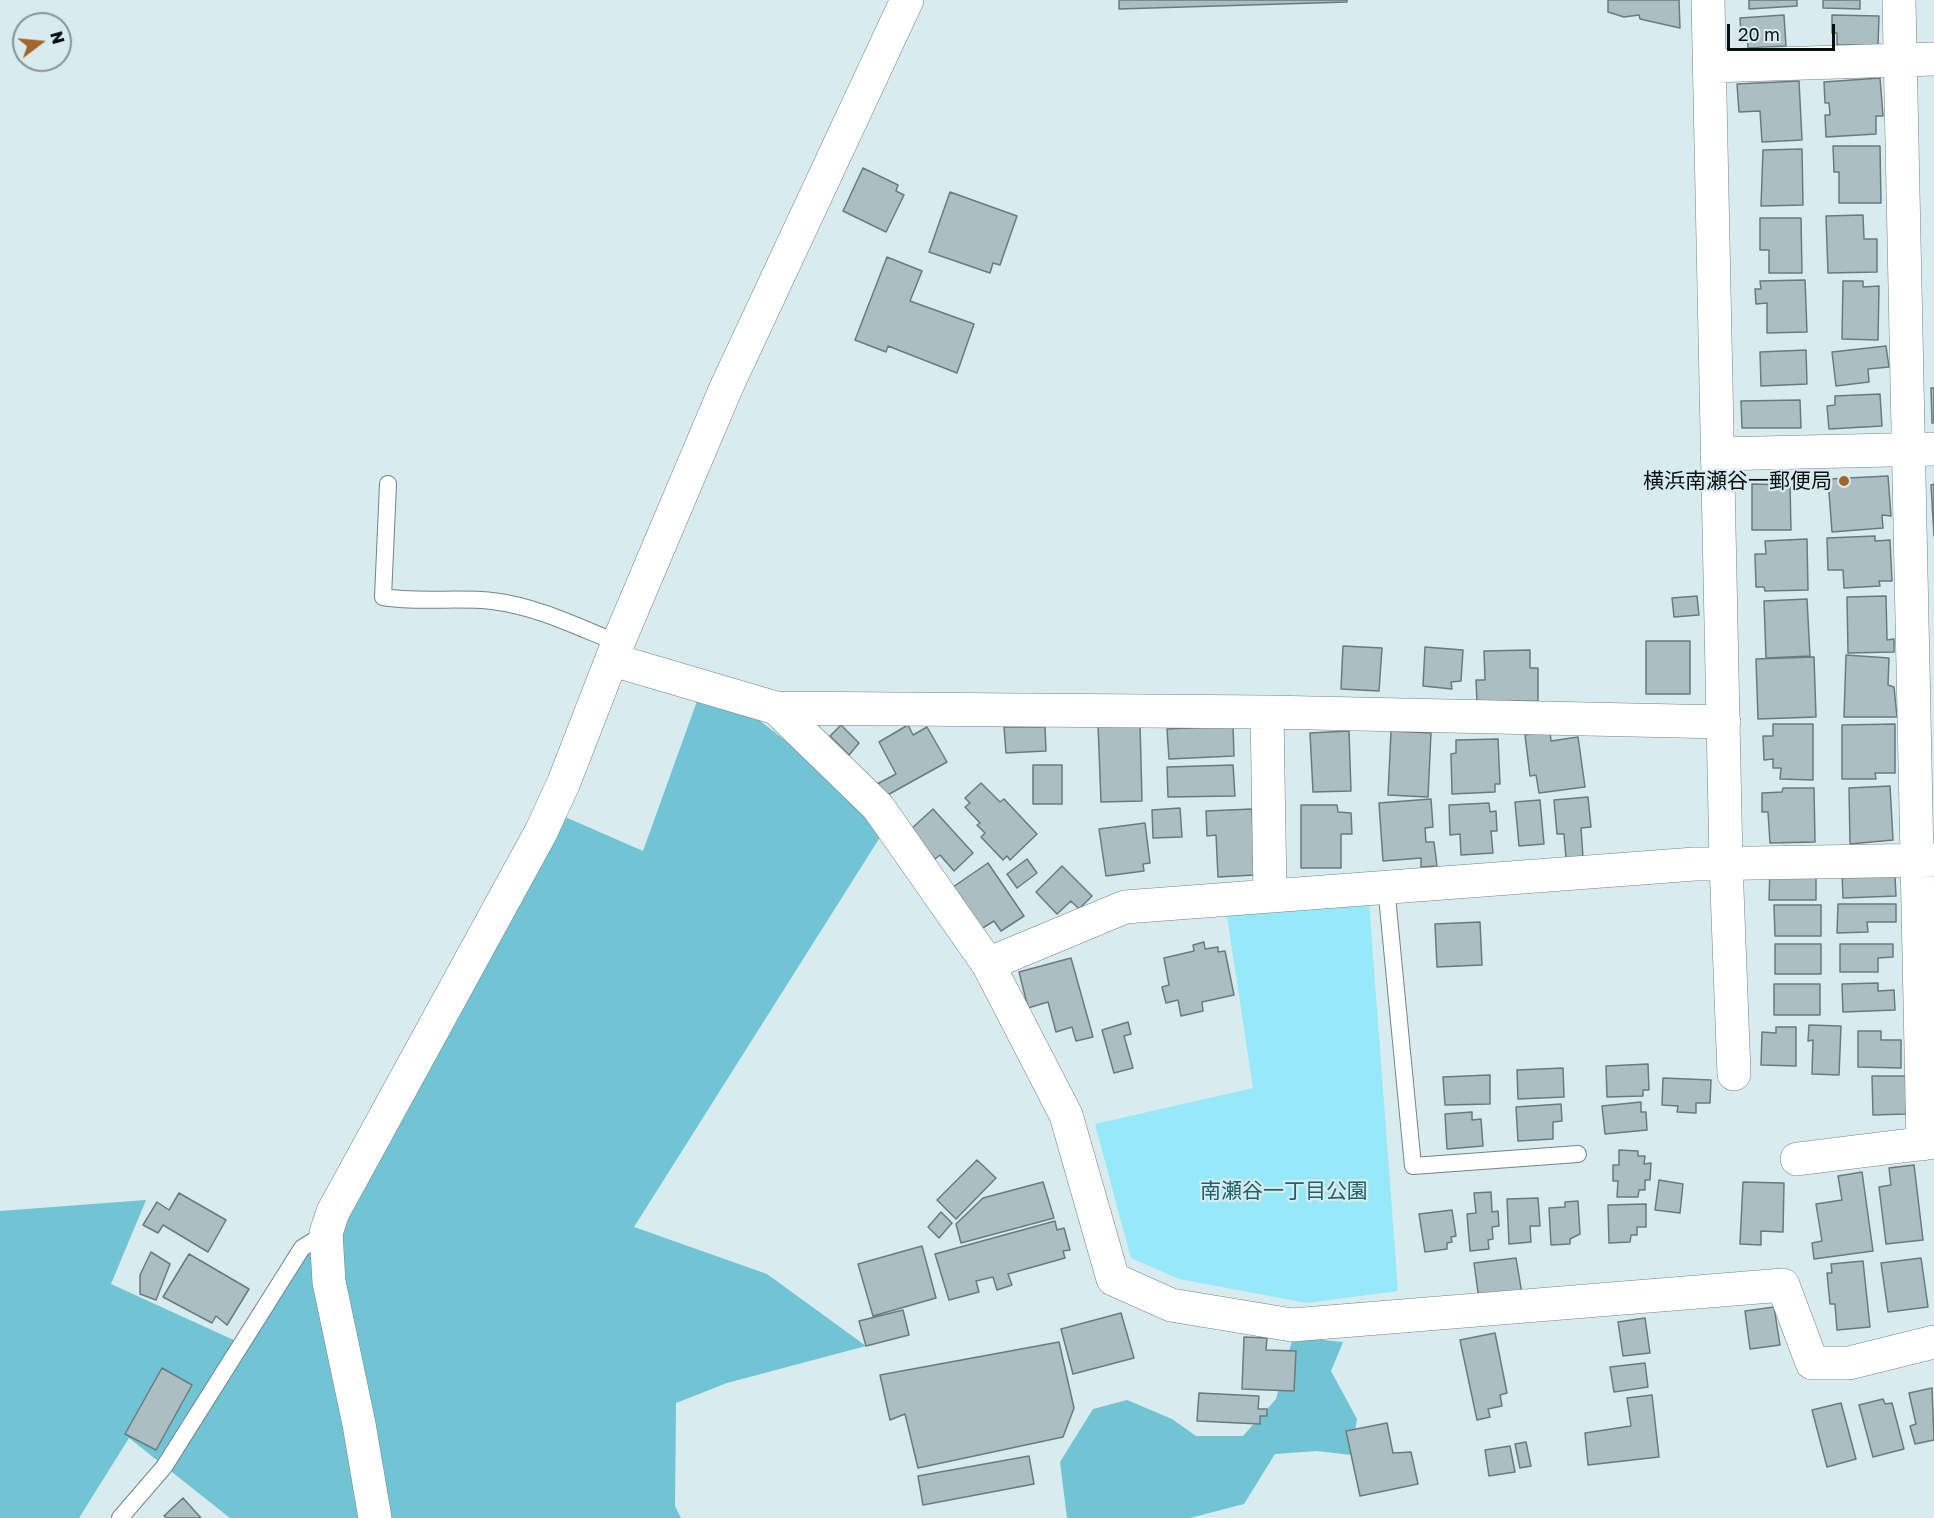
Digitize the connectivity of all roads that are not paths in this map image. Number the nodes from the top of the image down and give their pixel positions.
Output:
1 (907, 0) edge
2 (1708, 0) edge
3 (1899, 0) edge
4 (1934, 59) edge
5 (1900, 60) junction
6 (1710, 66) junction
7 (1921, 449) edge
8 (1717, 454) junction
9 (388, 484) dead end
10 (615, 652) junction
11 (776, 708) junction
12 (1267, 712) junction
13 (1724, 722) junction
14 (1926, 860) edge
15 (1726, 862) junction
16 (1386, 886) junction
17 (1270, 896) junction
18 (988, 964) junction
19 (1734, 1074) dead end
20 (1929, 1143) edge
21 (1578, 1154) dead end
22 (1797, 1159) dead end
23 (326, 1233) junction
24 (1934, 1342) edge
25 (120, 1518) edge
26 (375, 1518) edge

1 - 10 street
2 - 6 street
3 - 5 street
4 - 5 street
5 - 6 street
5 - 7 street
6 - 8 street
7 - 8 street
7 - 14 street
8 - 13 street
9 - 10 lane
10 - 11 street
10 - 23 street
11 - 12 street
11 - 18 street
12 - 13 street
12 - 17 street
13 - 15 street
14 - 15 street
14 - 20 street
15 - 16 street
15 - 19 street
16 - 17 street
16 - 21 lane
17 - 18 street
18 - 24 street
20 - 22 street
23 - 25 lane
23 - 26 street

